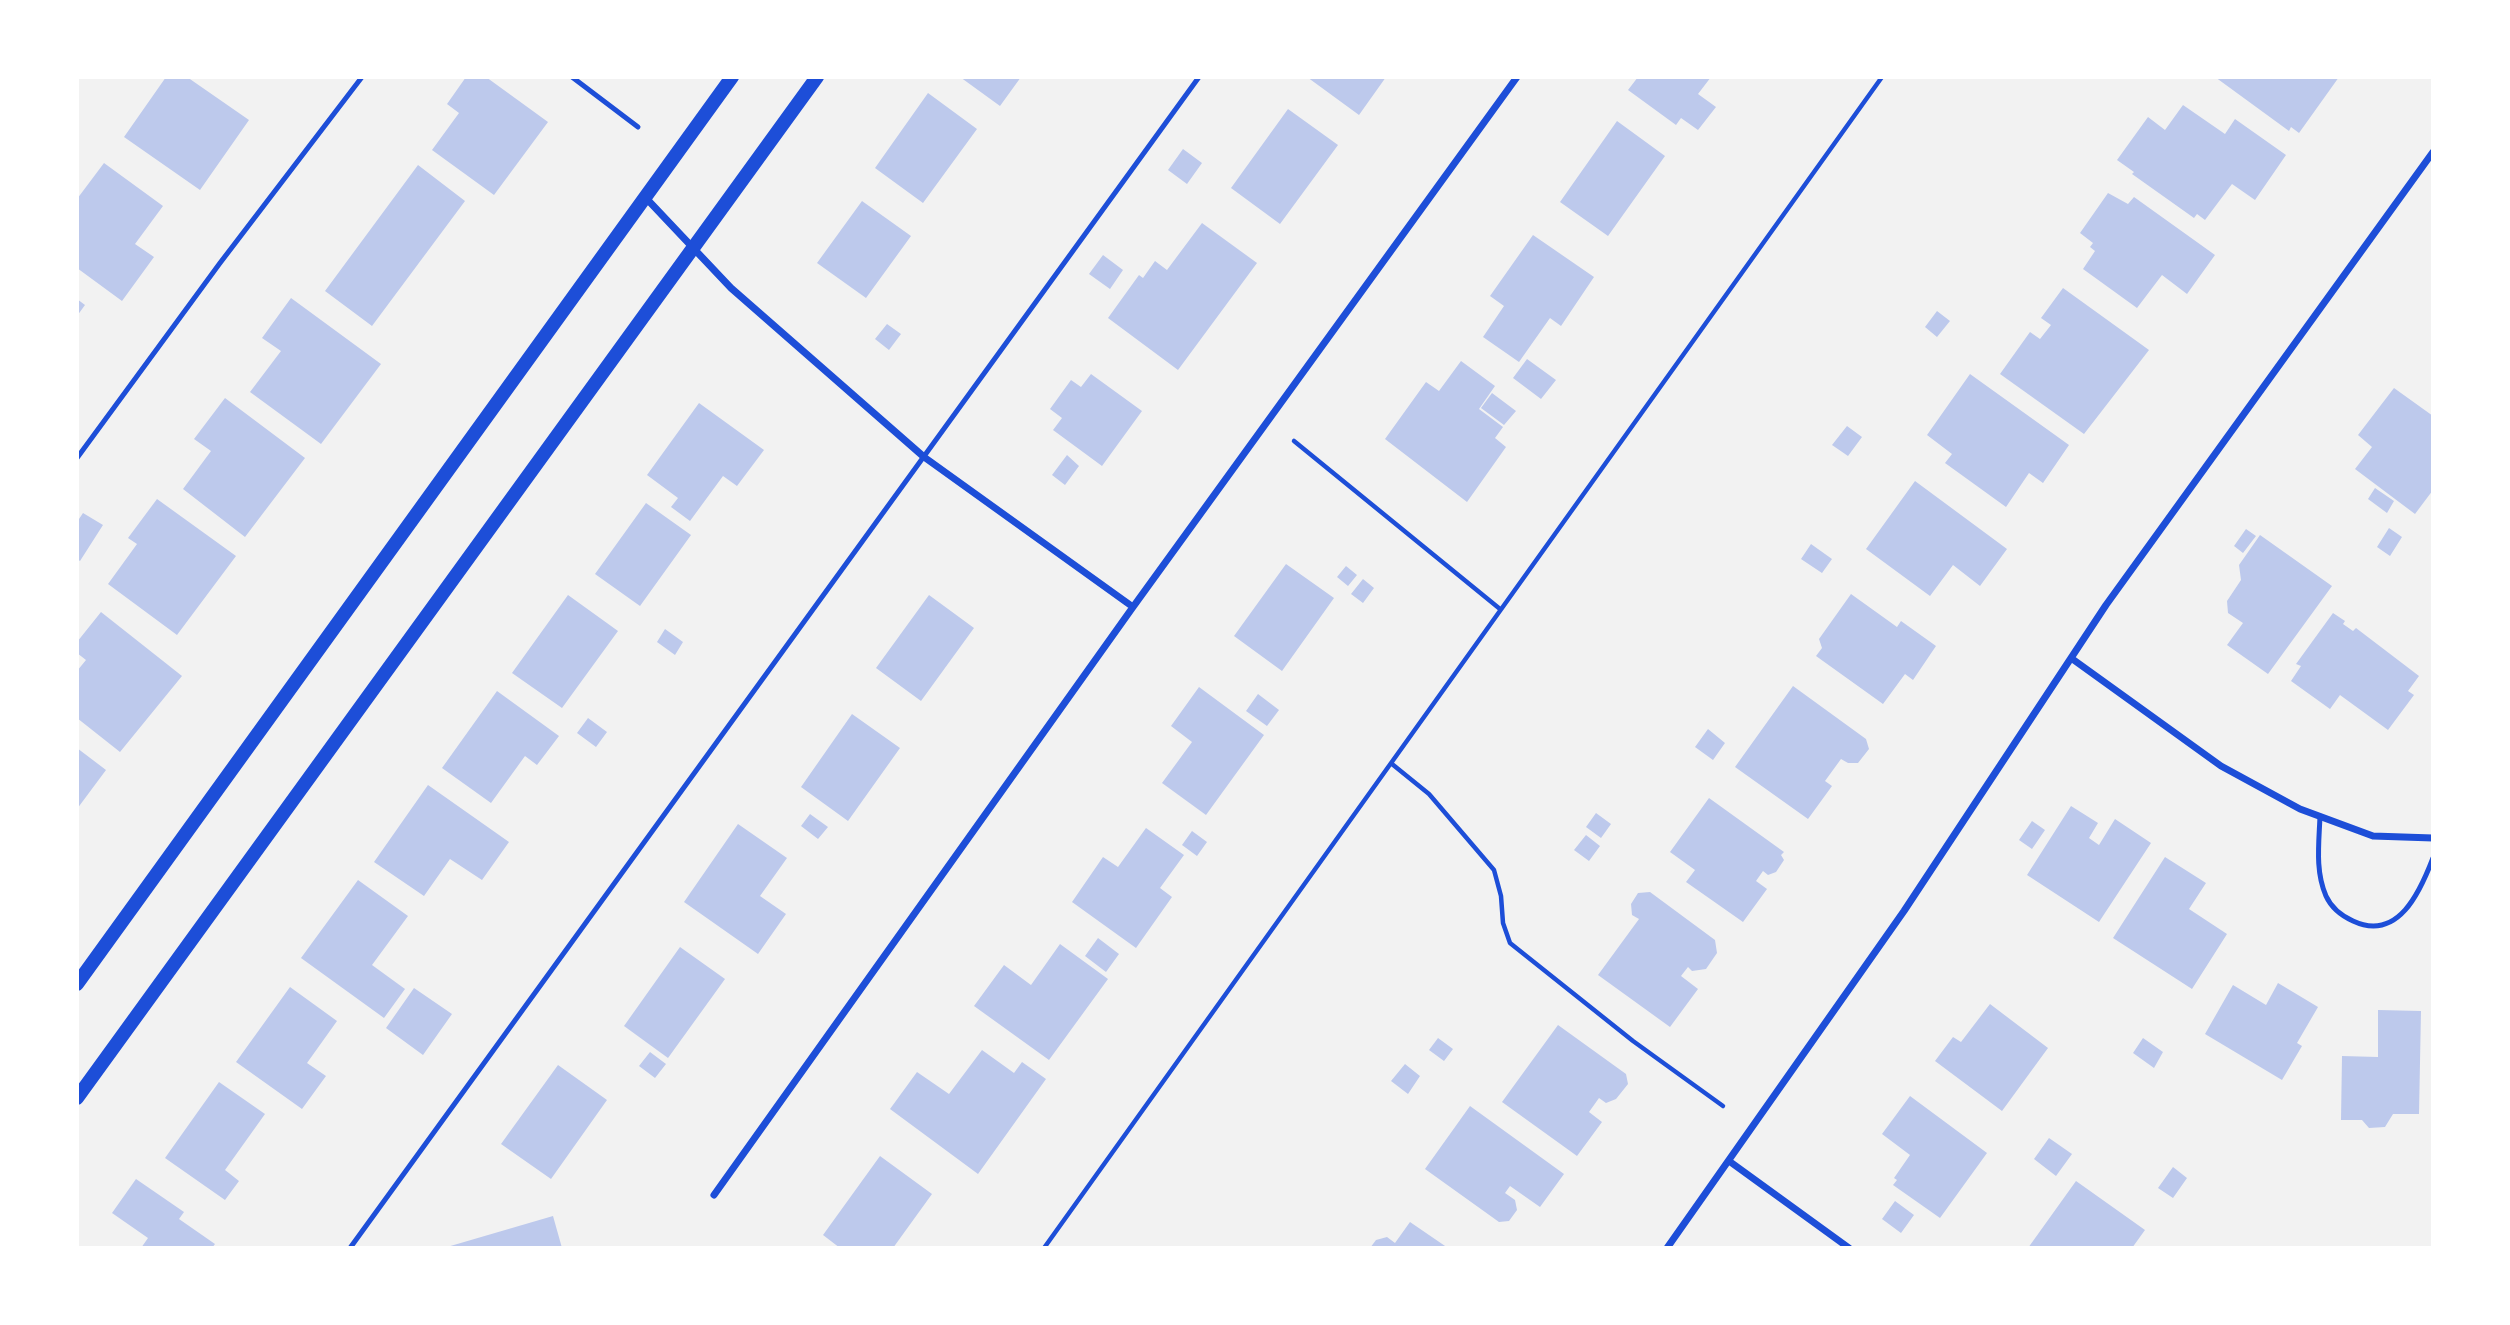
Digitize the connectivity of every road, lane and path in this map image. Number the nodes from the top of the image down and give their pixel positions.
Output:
1 (362, 77) edge
2 (572, 77) edge
3 (732, 77) edge
4 (817, 77) edge
5 (1199, 77) edge
6 (1517, 77) edge
7 (1882, 77) edge
8 (638, 127) dead end
9 (2433, 152) edge
10 (645, 197) junction
11 (692, 250) junction
12 (1294, 441) dead end
13 (924, 457) junction
14 (77, 458) edge
15 (1133, 607) junction
16 (1500, 610) junction
17 (2071, 658) junction
18 (1392, 764) junction
19 (2320, 816) junction
20 (2433, 838) edge
21 (2433, 858) edge
22 (77, 985) edge
23 (77, 1098) edge
24 (1723, 1106) dead end
25 (1729, 1161) junction
26 (714, 1195) dead end
27 (350, 1248) edge
28 (1044, 1248) edge
29 (1667, 1248) edge
30 (1849, 1248) edge

1 - 14 lane
2 - 8 lane
3 - 10 main road
4 - 11 main road
5 - 13 lane
6 - 15 street
7 - 16 path
9 - 17 street
10 - 11 street
10 - 22 main road
11 - 13 street
11 - 23 main road
12 - 16 path
13 - 15 street
13 - 27 lane
15 - 26 street
16 - 18 path
17 - 19 street
17 - 25 street
18 - 24 path
18 - 28 path
19 - 20 street
19 - 21 lane
25 - 29 street
25 - 30 street

